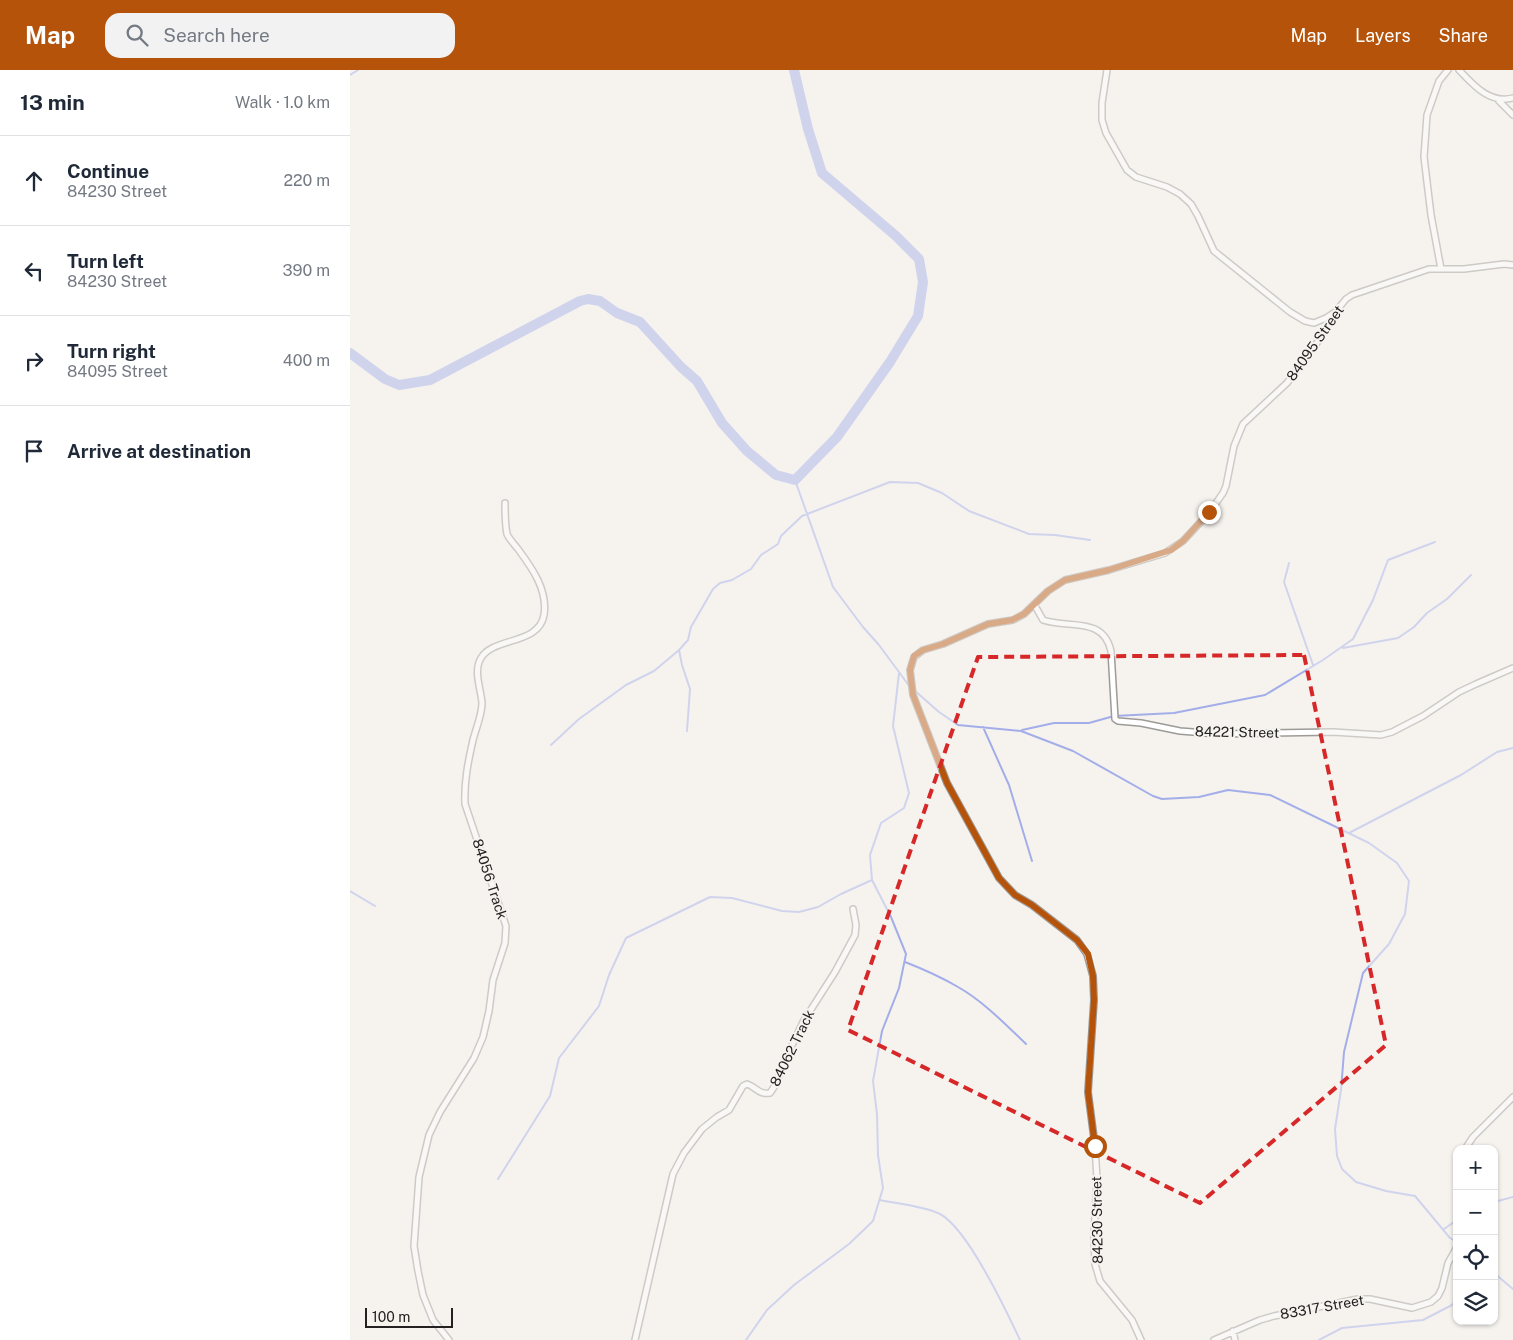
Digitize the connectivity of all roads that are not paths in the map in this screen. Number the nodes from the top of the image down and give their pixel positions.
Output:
1 (1108, 70) edge
2 (1448, 70) edge
3 (1459, 70) edge
4 (1513, 98) edge
5 (1499, 101) junction
6 (1513, 115) edge
7 (1513, 265) edge
8 (1441, 268) junction
9 (1337, 310) junction
10 (505, 503) dead end
11 (1034, 604) junction
12 (1513, 668) edge
13 (910, 670) joint
14 (853, 909) dead end
15 (1513, 1097) edge
16 (1467, 1145) edge
17 (1453, 1254) edge
18 (1233, 1331) junction
19 (449, 1340) edge
20 (635, 1340) edge
21 (1141, 1340) edge
22 (1214, 1340) edge
23 (1236, 1340) edge

1 - 9 street
2 - 8 street
3 - 5 street
4 - 5 street
5 - 6 street
7 - 8 street, 84095 Street
8 - 9 street, 84095 Street
9 - 11 street, 84095 Street
10 - 19 street, 84056 Track
11 - 12 street, 84221 Street
11 - 13 street, 84095 Street
13 - 21 street, 84230 Street
14 - 20 street, 84062 Track
15 - 16 street
17 - 18 street, 83317 Street
18 - 22 street, 83317 Street
18 - 23 street

